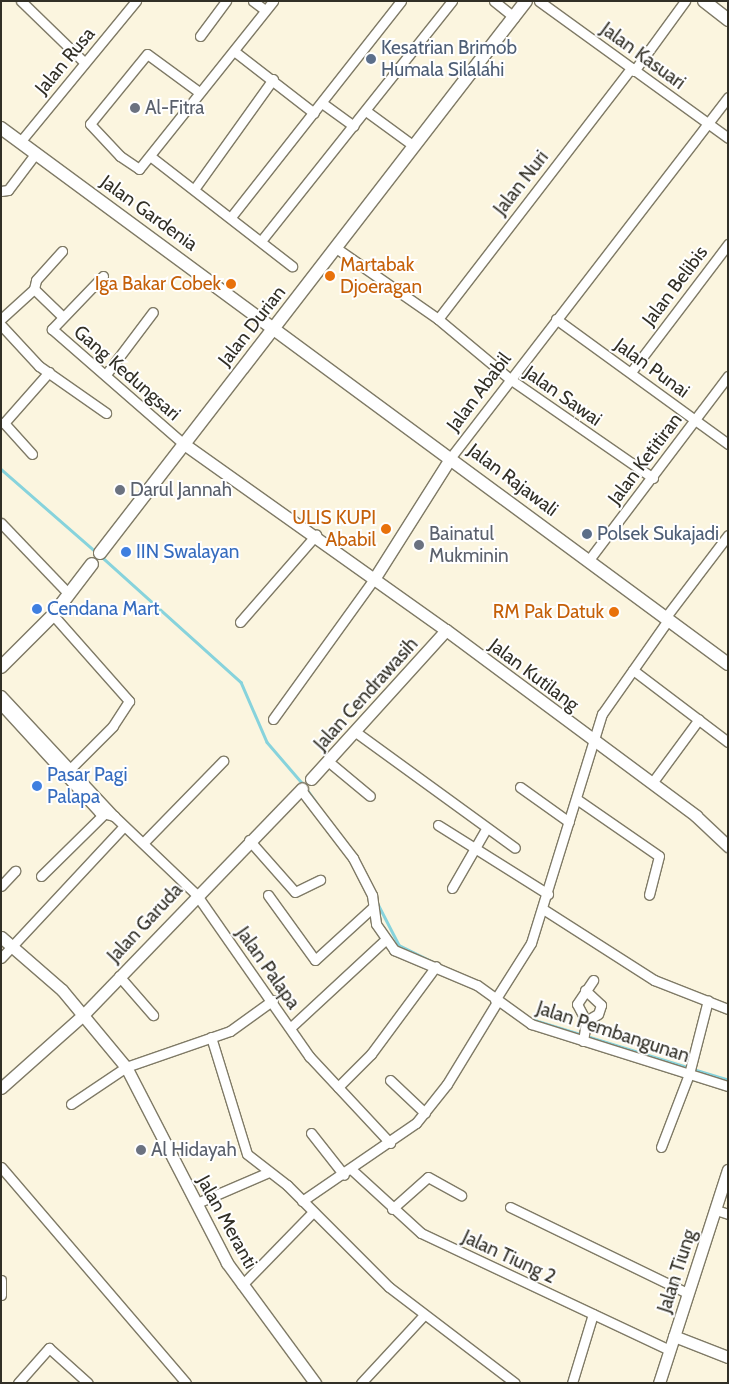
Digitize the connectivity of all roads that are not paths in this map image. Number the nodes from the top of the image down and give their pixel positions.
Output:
1 (21, 1) edge
2 (136, 1) edge
3 (226, 1) edge
4 (253, 1) edge
5 (273, 1) edge
6 (401, 1) edge
7 (452, 1) edge
8 (494, 1) edge
9 (526, 1) edge
10 (539, 1) edge
11 (685, 1) edge
12 (707, 2) edge
13 (265, 10) junction
14 (514, 17) junction
15 (728, 20) edge
16 (200, 36) dead end
17 (234, 50) junction
18 (84, 62) junction
19 (632, 69) junction
20 (273, 79) junction
21 (200, 92) junction
22 (728, 97) edge
23 (322, 103) junction
24 (366, 111) junction
25 (314, 113) junction
26 (708, 123) junction
27 (354, 126) junction
28 (1, 128) edge
29 (728, 138) edge
30 (20, 142) junction
31 (414, 146) junction
32 (36, 154) junction
33 (150, 156) junction
34 (194, 188) junction
35 (1, 191) edge
36 (231, 217) junction
37 (261, 241) junction
38 (728, 244) edge
39 (336, 248) junction
40 (62, 251) dead end
41 (292, 266) dead end
42 (103, 276) dead end
43 (34, 289) junction
44 (153, 312) dead end
45 (61, 316) junction
46 (1, 319) edge
47 (438, 319) junction
48 (556, 319) junction
49 (1, 325) edge
50 (274, 327) junction
51 (49, 372) junction
52 (631, 372) junction
53 (107, 373) junction
54 (728, 376) edge
55 (510, 379) junction
56 (106, 413) dead end
57 (695, 420) junction
58 (184, 444) junction
59 (728, 444) edge
60 (32, 454) dead end
61 (451, 457) junction
62 (653, 478) junction
63 (1, 523) edge
64 (316, 535) junction
65 (728, 535) edge
66 (100, 553) joint
67 (588, 561) junction
68 (92, 564) joint
69 (374, 579) junction
70 (68, 593) junction
71 (54, 615) junction
72 (666, 619) junction
73 (240, 622) dead end
74 (446, 630) junction
75 (728, 664) edge
76 (1, 667) edge
77 (633, 670) junction
78 (1, 695) edge
79 (1, 705) edge
80 (273, 719) dead end
81 (699, 719) junction
82 (357, 733) junction
83 (728, 742) edge
84 (596, 743) junction
85 (224, 761) dead end
86 (329, 762) junction
87 (68, 772) junction
88 (311, 780) joint
89 (652, 784) junction
90 (520, 787) dead end
91 (301, 789) junction
92 (370, 796) dead end
93 (578, 800) junction
94 (108, 813) junction
95 (569, 822) junction
96 (438, 825) dead end
97 (124, 826) junction
98 (486, 829) junction
99 (249, 840) junction
100 (143, 843) junction
101 (727, 843) edge
102 (515, 848) dead end
103 (475, 849) junction
104 (15, 871) dead end
105 (41, 876) dead end
106 (320, 880) dead end
107 (1, 886) edge
108 (452, 888) dead end
109 (196, 894) junction
110 (548, 894) junction
111 (268, 895) dead end
112 (649, 895) dead end
113 (373, 908) junction
114 (543, 909) junction
115 (1, 937) edge
116 (385, 940) junction
117 (13, 948) junction
118 (1, 958) edge
119 (436, 966) junction
120 (119, 976) junction
121 (593, 980) dead end
122 (585, 990) junction
123 (273, 1000) junction
124 (496, 1000) junction
125 (708, 1000) junction
126 (728, 1009) edge
127 (83, 1015) junction
128 (153, 1015) dead end
129 (290, 1028) junction
130 (584, 1032) junction
131 (212, 1037) junction
132 (126, 1067) junction
133 (689, 1072) junction
134 (390, 1080) dead end
135 (728, 1086) edge
136 (338, 1087) junction
137 (1, 1088) edge
138 (71, 1104) dead end
139 (425, 1113) junction
140 (311, 1133) dead end
141 (390, 1143) junction
142 (661, 1147) dead end
143 (1, 1167) edge
144 (728, 1170) edge
145 (269, 1172) junction
146 (348, 1172) junction
147 (461, 1195) dead end
148 (302, 1201) junction
149 (197, 1203) junction
150 (510, 1207) dead end
151 (392, 1209) junction
152 (716, 1210) junction
153 (313, 1212) junction
154 (728, 1214) edge
155 (1, 1280) edge
156 (242, 1285) junction
157 (687, 1293) junction
158 (1, 1295) edge
159 (593, 1314) junction
160 (424, 1315) junction
161 (674, 1336) junction
162 (670, 1350) junction
163 (728, 1357) edge
164 (18, 1383) edge
165 (88, 1383) edge
166 (186, 1383) edge
167 (315, 1383) edge
168 (361, 1383) edge
169 (515, 1383) edge
170 (572, 1383) edge
171 (659, 1383) edge

1 - 18 street
2 - 18 street, Jalan Rusa
3 - 16 street
4 - 13 street
5 - 13 street
6 - 23 street
7 - 24 street
8 - 14 street
9 - 14 main road, Jalan Durian
10 - 19 street, Jalan Kasuari
11 - 19 street, Jalan Nuri
12 - 15 main road
13 - 17 street
14 - 31 main road, Jalan Durian
17 - 20 street
17 - 21 street
18 - 30 street, Jalan Rusa
19 - 26 street, Jalan Kasuari
19 - 47 street, Jalan Nuri
20 - 25 street
20 - 34 street
21 - 33 street
21 - 33 street
22 - 26 street, Jalan Ababil
23 - 25 street
23 - 27 street
24 - 27 street
24 - 31 street
25 - 36 street
26 - 29 street, Jalan Kasuari
26 - 48 street, Jalan Ababil
27 - 37 street
28 - 30 main road, Jalan Gardenia
30 - 32 main road, Jalan Gardenia
31 - 39 main road, Jalan Durian
32 - 35 street
32 - 50 main road, Jalan Gardenia
33 - 34 street
34 - 36 street
36 - 37 street
37 - 41 street
38 - 52 street, Jalan Belibis
39 - 47 street, Jalan Sawai
39 - 50 main road, Jalan Durian
40 - 43 street
42 - 45 street
43 - 45 street
43 - 46 street
44 - 53 street
45 - 53 street, Gang Kedungsari
47 - 55 street, Jalan Sawai
48 - 52 street, Jalan Punai
48 - 55 street, Jalan Ababil
49 - 51 street
50 - 58 main road, Jalan Durian
50 - 61 main road, Jalan Rajawali
51 - 56 street
51 - 60 street
52 - 57 street, Jalan Punai
53 - 58 street, Gang Kedungsari
54 - 57 street, Jalan Ketitiran
55 - 61 street, Jalan Ababil
55 - 62 street, Jalan Sawai
57 - 59 street, Jalan Punai
57 - 62 street, Jalan Ketitiran
58 - 64 street, Jalan Kutilang
58 - 66 main road, Jalan Durian
61 - 67 main road, Jalan Rajawali
61 - 69 street, Jalan Ababil
62 - 67 street, Jalan Ketitiran
63 - 70 street
64 - 69 street, Jalan Kutilang
64 - 73 street
65 - 72 street
66 - 68 street, Jalan Durian
67 - 72 main road, Jalan Rajawali
68 - 70 main road, Jalan Durian
69 - 74 street, Jalan Kutilang
69 - 80 street, Jalan Ababil
70 - 71 main road, Jalan Durian
71 - 76 main road, Jalan Durian
71 - 87 street
72 - 75 main road, Jalan Rajawali
72 - 77 street
74 - 82 street, Jalan Cendrawasih
74 - 84 street, Jalan Kutilang
77 - 81 street
77 - 84 street
78 - 87 street, Jalan Palapa
79 - 87 street, Jalan Palapa
81 - 83 street
81 - 89 street
82 - 86 street, Jalan Cendrawasih
82 - 98 street
84 - 89 street, Jalan Kutilang
84 - 93 street
85 - 100 street
86 - 88 street, Jalan Cendrawasih
86 - 92 street
87 - 94 street, Jalan Palapa
88 - 91 street, Jalan Garuda
89 - 101 street, Jalan Kutilang
90 - 95 street
91 - 99 street, Jalan Garuda
91 - 113 street
93 - 95 street
93 - 112 street
94 - 97 street, Jalan Palapa
94 - 105 street
95 - 110 street
96 - 103 street
97 - 100 street, Jalan Palapa
97 - 117 street
98 - 102 street
98 - 103 street
99 - 106 street
99 - 109 street, Jalan Garuda
100 - 109 street, Jalan Palapa
103 - 108 street
103 - 110 street
104 - 107 street
109 - 120 street, Jalan Garuda
109 - 123 street, Jalan Palapa
110 - 114 street
111 - 113 street
113 - 116 street
114 - 124 street
114 - 125 street
115 - 117 street, Jalan Meranti
116 - 119 street, Jalan Pembangunan
116 - 129 street
117 - 118 street
117 - 127 street, Jalan Meranti
119 - 124 street, Jalan Pembangunan
119 - 136 street
120 - 127 street, Jalan Garuda
120 - 128 street
121 - 122 street
122 - 130 street
122 - 130 street
123 - 129 street, Jalan Palapa
123 - 131 street
124 - 130 street, Jalan Pembangunan
124 - 139 street
125 - 126 street
125 - 133 street, Jalan Pembangunan
127 - 132 street, Jalan Meranti
127 - 137 street, Jalan Garuda
129 - 136 street, Jalan Palapa
130 - 133 street, Jalan Pembangunan
131 - 132 street
131 - 145 street
132 - 138 street
132 - 149 street, Jalan Meranti
133 - 135 street, Jalan Pembangunan
133 - 142 street, Jalan Pembangunan
134 - 139 street
136 - 141 street, Jalan Palapa
139 - 141 street
140 - 146 street, Jalan Tiung 2
141 - 146 street
143 - 166 street
144 - 152 street, Jalan Tiung
145 - 148 street
145 - 149 street
146 - 148 street
146 - 151 street, Jalan Tiung 2
147 - 151 street
148 - 153 street
149 - 156 street, Jalan Meranti
150 - 157 street
151 - 159 street, Jalan Tiung 2
152 - 154 street
152 - 157 street, Jalan Tiung
153 - 156 street
153 - 160 street
155 - 158 street
156 - 167 street, Jalan Meranti
157 - 161 street, Jalan Tiung
159 - 162 street, Jalan Tiung 2
159 - 170 street
160 - 168 street
160 - 169 street
161 - 162 street, Jalan Tiung
161 - 163 street
162 - 171 street, Jalan Tiung
164 - 165 street

